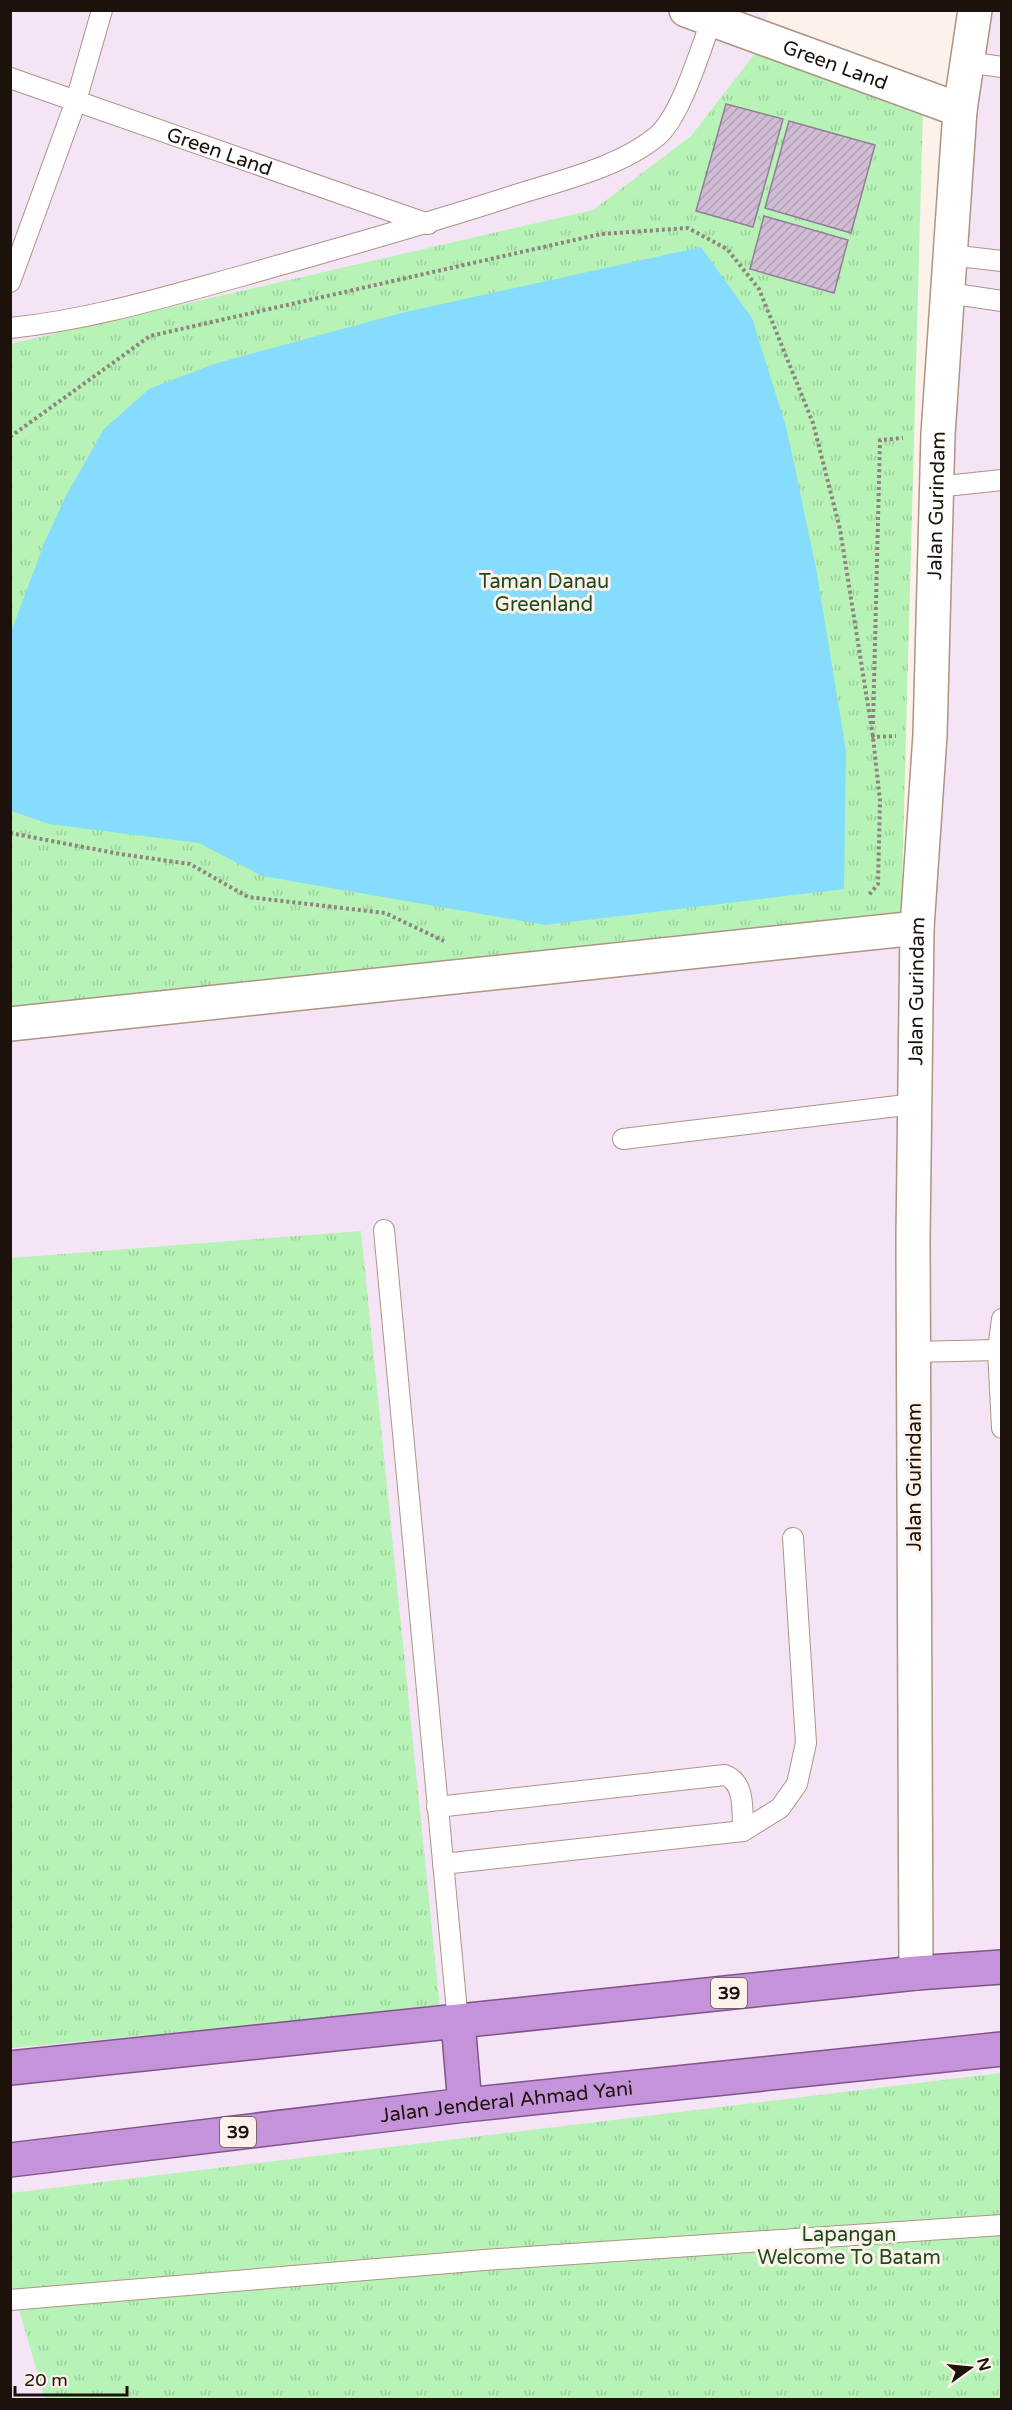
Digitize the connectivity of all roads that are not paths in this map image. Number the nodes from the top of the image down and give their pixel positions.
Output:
1 (102, 10) edge
2 (975, 10) edge
3 (699, 15) edge
4 (967, 62) junction
5 (1002, 67) edge
6 (10, 78) edge
7 (76, 101) junction
8 (960, 110) junction
9 (428, 224) junction
10 (950, 255) junction
11 (1002, 261) edge
12 (10, 282) edge
13 (948, 293) junction
14 (1002, 301) edge
15 (10, 328) edge
16 (1002, 480) edge
17 (936, 487) junction
18 (916, 928) junction
19 (10, 1024) edge
20 (914, 1104) junction
21 (623, 1139) dead end
22 (384, 1230) dead end
23 (1002, 1318) edge
24 (998, 1350) junction
25 (913, 1352) junction
26 (1002, 1428) edge
27 (793, 1538) dead end
28 (437, 1807) junction
29 (743, 1831) junction
30 (443, 1864) junction
31 (1002, 1967) edge
32 (916, 1973) junction
33 (458, 2022) junction
34 (1002, 2049) edge
35 (10, 2068) edge
36 (465, 2105) junction
37 (10, 2160) edge
38 (1002, 2225) edge
39 (10, 2300) edge

1 - 7 lane
2 - 4 street, Jalan Gurindam
3 - 8 street, Green Land
3 - 9 lane, Green Land
4 - 5 lane
4 - 8 street, Jalan Gurindam
6 - 7 lane, Green Land
7 - 9 lane, Green Land
7 - 12 lane
8 - 10 street, Jalan Gurindam
9 - 15 lane, Green Land
10 - 11 lane
10 - 13 street, Jalan Gurindam
13 - 14 lane
13 - 17 street, Jalan Gurindam
16 - 17 lane
17 - 18 street, Jalan Gurindam
18 - 19 street
18 - 20 street, Jalan Gurindam
20 - 21 lane
20 - 25 street, Jalan Gurindam
22 - 28 lane
23 - 24 lane
24 - 25 lane
24 - 26 lane
25 - 32 street, Jalan Gurindam
27 - 29 lane
28 - 29 lane
28 - 30 lane
29 - 30 lane
30 - 33 lane
31 - 32 highway, 39
32 - 33 highway, 39
33 - 35 highway, 39
33 - 36 highway
34 - 36 highway, Jalan Jenderal Ahmad Yani / 39
36 - 37 highway, Jalan Jenderal Ahmad Yani / 39
38 - 39 lane

